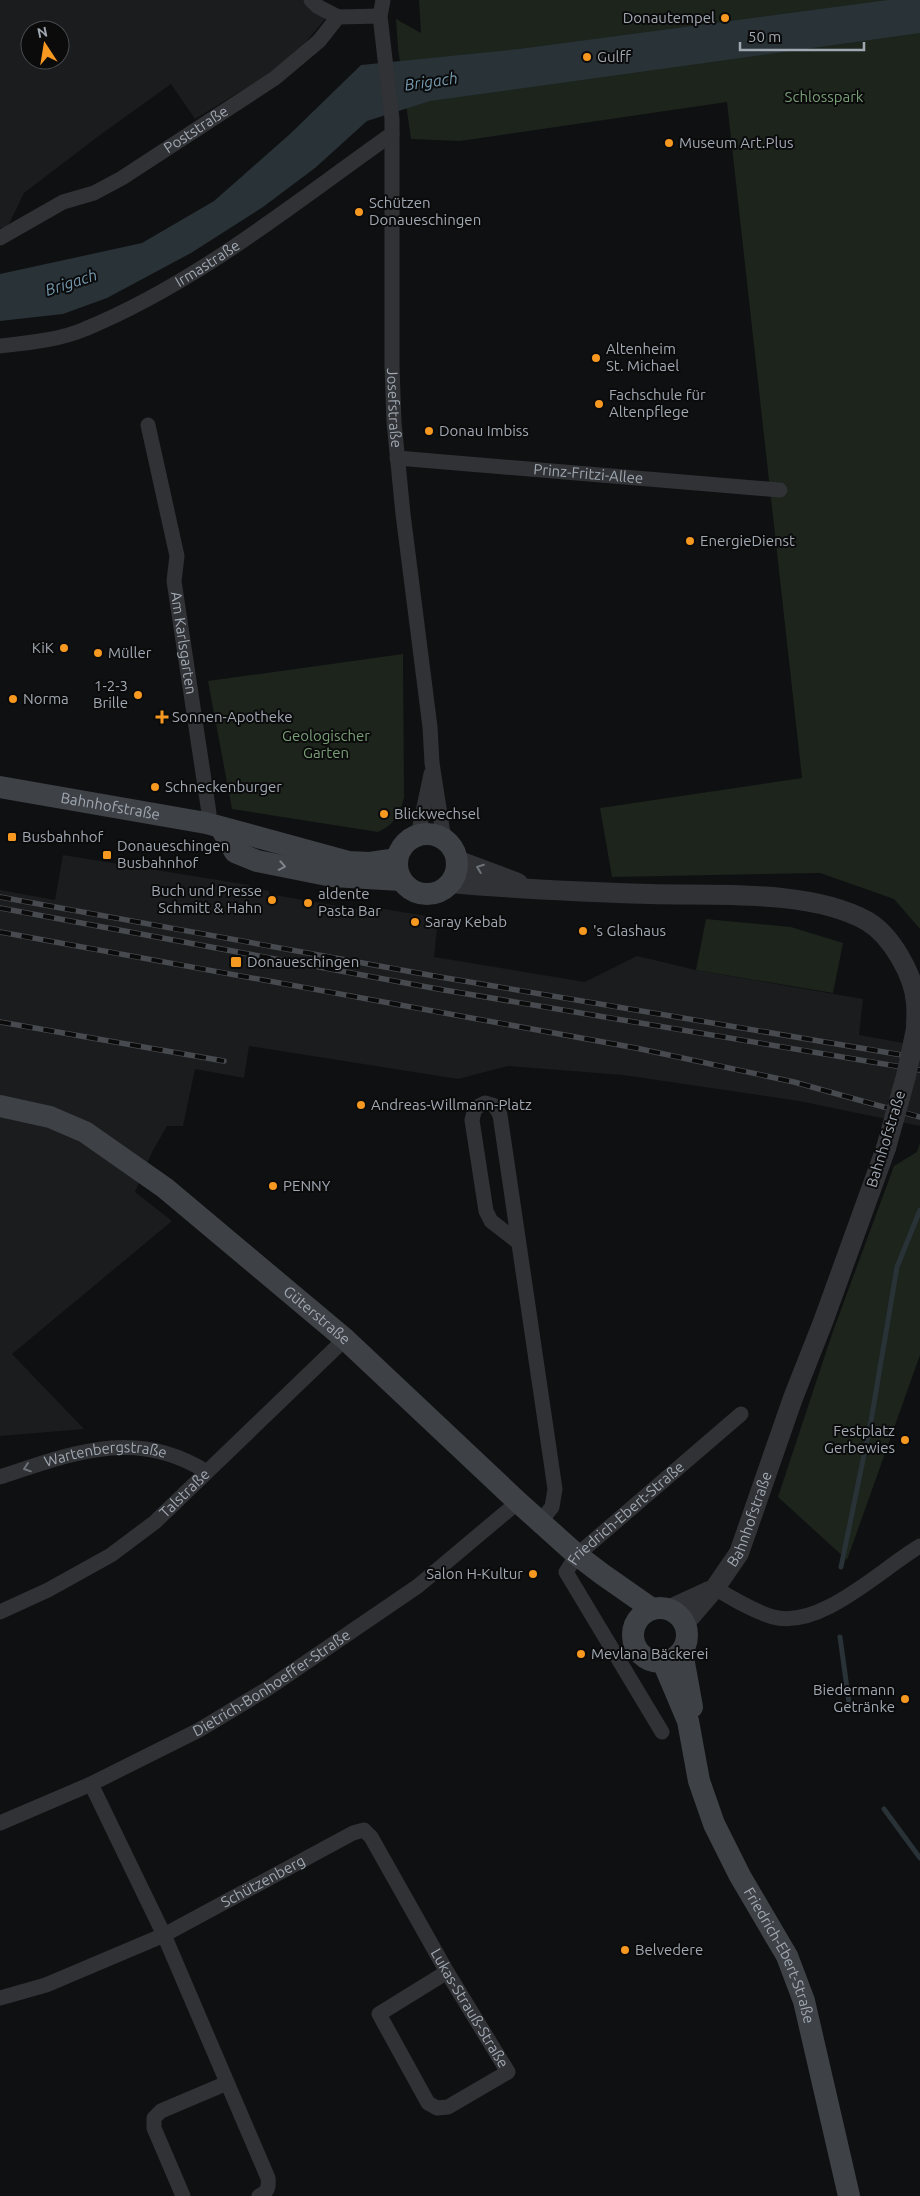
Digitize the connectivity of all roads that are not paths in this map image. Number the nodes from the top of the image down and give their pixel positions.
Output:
1 (311, 0) edge
2 (383, 0) edge
3 (380, 16) junction
4 (338, 17) junction
5 (392, 134) junction
6 (0, 238) edge
7 (0, 346) edge
8 (148, 425) dead end
9 (397, 458) junction
10 (780, 490) dead end
11 (432, 763) junction
12 (0, 787) edge
13 (213, 826) junction
14 (418, 835) junction
15 (444, 840) junction
16 (457, 860) junction
17 (399, 869) junction
18 (450, 884) junction
19 (537, 889) junction
20 (0, 1106) edge
21 (518, 1242) junction
22 (345, 1340) junction
23 (741, 1414) dead end
24 (207, 1472) junction
25 (0, 1478) edge
26 (518, 1502) junction
27 (540, 1522) junction
28 (920, 1546) edge
29 (577, 1555) junction
30 (715, 1588) junction
31 (0, 1612) edge
32 (661, 1615) junction
33 (672, 1657) junction
34 (662, 1732) dead end
35 (91, 1784) junction
36 (0, 1822) edge
37 (364, 1830) joint
38 (164, 1935) junction
39 (447, 1972) junction
40 (0, 1998) edge
41 (227, 2083) junction
42 (183, 2196) edge
43 (259, 2196) edge
44 (849, 2196) edge

1 - 4 street
2 - 3 street, Josefstraße
3 - 4 street
3 - 5 street, Josefstraße
4 - 6 street, Poststraße
5 - 7 street, Irmastraße
5 - 9 street, Josefstraße
8 - 13 street, Am Karlsgarten
9 - 10 street, Prinz-Fritzi-Allee
9 - 11 street, Josefstraße
11 - 14 street, Josefstraße
11 - 15 street, Josefstraße
12 - 13 main road, Bahnhofstraße
13 - 17 main road, Bahnhofstraße
14 - 15 main road
14 - 17 main road
15 - 16 main road
16 - 18 main road
19 -> 16 street, Bahnhofstraße
17 - 18 main road
18 - 19 street, Bahnhofstraße
19 - 30 street, Bahnhofstraße, bridge
20 - 22 main road, Güterstraße
21 - 21 street
21 - 27 street
22 - 24 street, Talstraße
22 - 26 main road, Güterstraße
23 - 29 street, Friedrich-Ebert-Straße
24 -> 25 street, Wartenbergstraße
24 - 31 street, Talstraße
26 - 27 main road, Güterstraße
26 - 35 street, Dietrich-Bonhoeffer-Straße
27 - 29 main road, Güterstraße
28 - 30 street
29 - 32 main road, Güterstraße
29 - 34 street, Friedrich-Ebert-Straße
30 - 32 street, Bahnhofstraße
32 - 33 main road
32 - 33 main road
33 - 44 main road, Friedrich-Ebert-Straße
35 - 36 street, Dietrich-Bonhoeffer-Straße
35 - 38 street
37 - 38 street, Schützenberg
37 - 39 street, Lukas-Strauß-Straße
38 - 40 street, Schützenberg
38 - 41 street
39 - 39 street, Lukas-Strauß-Straße
41 - 42 street
41 - 43 street

